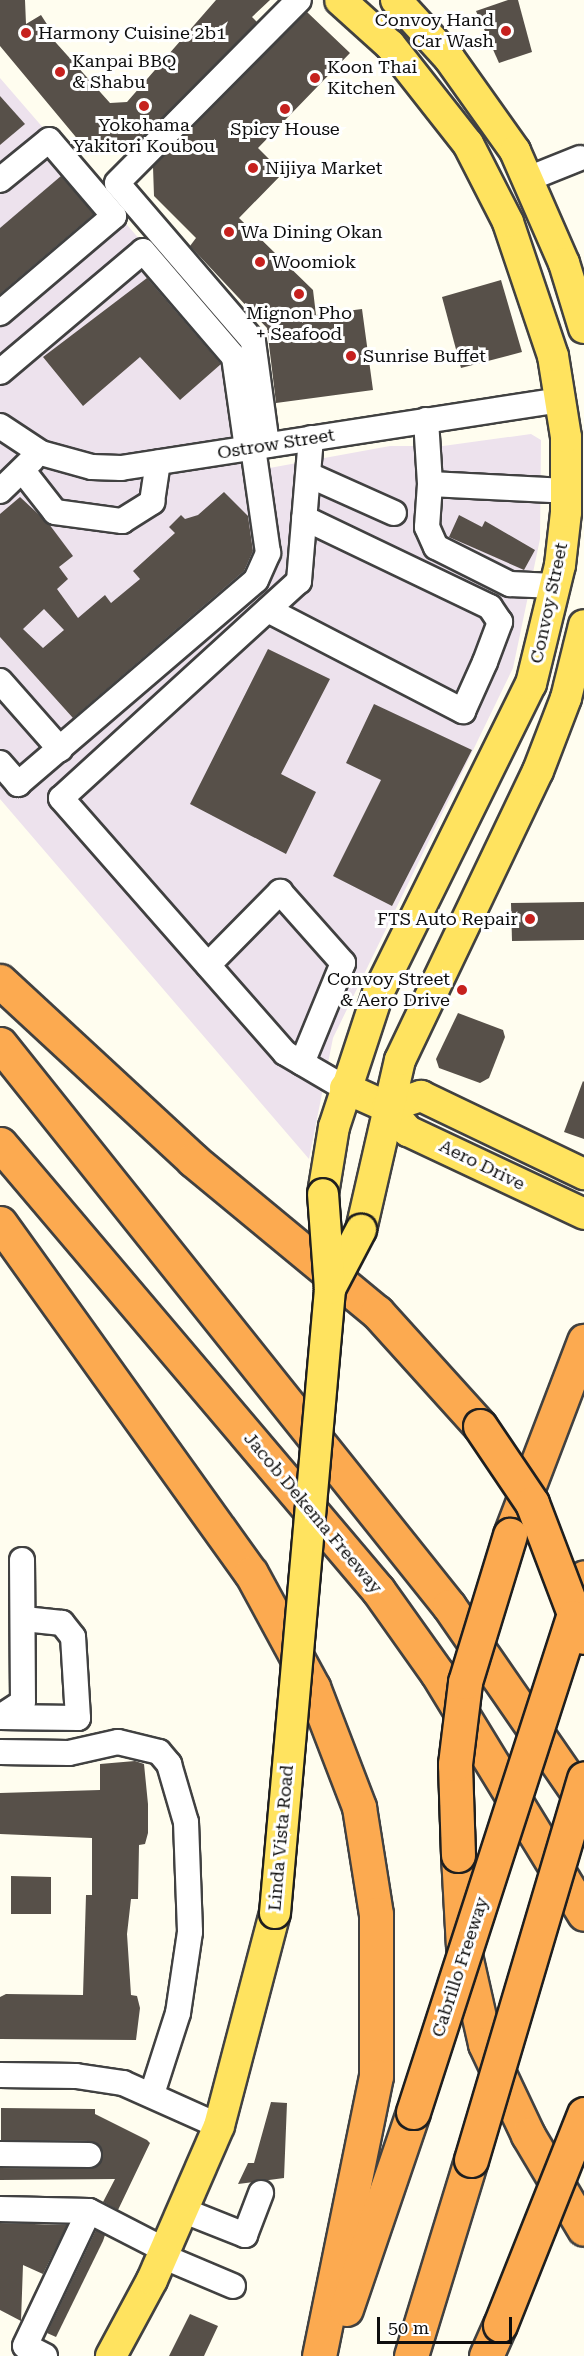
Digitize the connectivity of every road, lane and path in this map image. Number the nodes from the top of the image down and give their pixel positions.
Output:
1 (298, 0) edge
2 (340, 0) edge
3 (396, 0) edge
4 (580, 158) dead end
5 (528, 179) junction
6 (0, 180) edge
7 (0, 313) edge
8 (584, 328) edge
9 (0, 372) edge
10 (572, 397) edge
11 (426, 420) junction
12 (0, 426) edge
13 (311, 438) junction
14 (255, 447) junction
15 (37, 451) junction
16 (158, 462) junction
17 (23, 471) junction
18 (309, 475) junction
19 (430, 484) junction
20 (0, 491) edge
21 (566, 491) junction
22 (394, 513) dead end
23 (304, 518) junction
24 (555, 586) junction
25 (268, 610) junction
26 (584, 625) edge
27 (0, 681) edge
28 (60, 749) junction
29 (0, 763) edge
30 (208, 965) junction
31 (0, 981) edge
32 (0, 1044) edge
33 (302, 1063) junction
34 (345, 1088) junction
35 (387, 1107) junction
36 (0, 1144) edge
37 (584, 1174) edge
38 (584, 1214) edge
39 (0, 1223) edge
40 (330, 1289) junction
41 (584, 1341) edge
42 (22, 1560) dead end
43 (584, 1577) edge
44 (24, 1619) junction
45 (578, 1629) edge
46 (0, 1717) edge
47 (0, 1752) edge
48 (584, 1779) edge
49 (584, 1802) edge
50 (584, 1914) edge
51 (0, 2075) edge
52 (152, 2094) junction
53 (584, 2114) edge
54 (219, 2126) junction
55 (0, 2154) edge
56 (89, 2155) dead end
57 (261, 2193) dead end
58 (0, 2209) edge
59 (182, 2210) junction
60 (89, 2211) junction
61 (584, 2229) edge
62 (163, 2253) junction
63 (233, 2286) dead end
64 (27, 2353) edge
65 (111, 2356) edge
66 (319, 2356) edge
67 (330, 2356) edge
68 (411, 2356) edge
69 (486, 2356) edge

1 - 14 street
2 - 10 main road, Convoy Street
3 - 5 main road
4 - 5 street
5 - 8 main road
6 - 7 street
9 - 14 street
10 - 11 street, Ostrow Street
10 - 21 main road, Convoy Street
11 - 13 street, Ostrow Street
11 - 19 street
12 - 15 street, Ostrow Street
13 - 14 street, Ostrow Street
13 - 18 street
14 - 16 street, Ostrow Street
14 - 28 street
15 - 16 street, Ostrow Street
15 - 17 street
16 - 17 street
17 - 20 street
18 - 22 street
18 - 23 street
19 - 21 street
19 - 24 street
21 - 24 main road, Convoy Street
23 - 25 street
23 - 25 street
24 - 34 main road, Convoy Street
25 - 30 street
26 - 35 main road, Convoy Street
27 - 28 street
28 - 29 street
30 - 33 street
30 - 33 street
31 - 45 highway, bridge
32 - 49 highway
33 - 34 street
34 - 35 main road, Aero Drive
34 - 40 main road, Linda Vista Road, bridge
35 - 37 main road, Aero Drive
35 - 38 main road, Aero Drive
35 - 40 main road, Linda Vista Road, bridge
36 - 50 highway, Jacob Dekema Freeway
39 - 66 highway
40 - 54 main road, Linda Vista Road, bridge
41 - 61 highway, bridge
42 - 44 street
43 - 45 highway, Cabrillo Freeway
44 - 46 street
44 - 46 street
45 - 67 highway, Cabrillo Freeway, bridge
47 - 52 street
48 - 68 highway, bridge
51 - 52 street
52 - 54 street
53 - 69 highway, bridge
54 - 59 main road, Linda Vista Road
55 - 56 street
57 - 59 street
58 - 60 street
59 - 62 main road, Linda Vista Road
60 - 62 street
60 - 64 street
62 - 63 street
62 - 65 main road, Linda Vista Road

